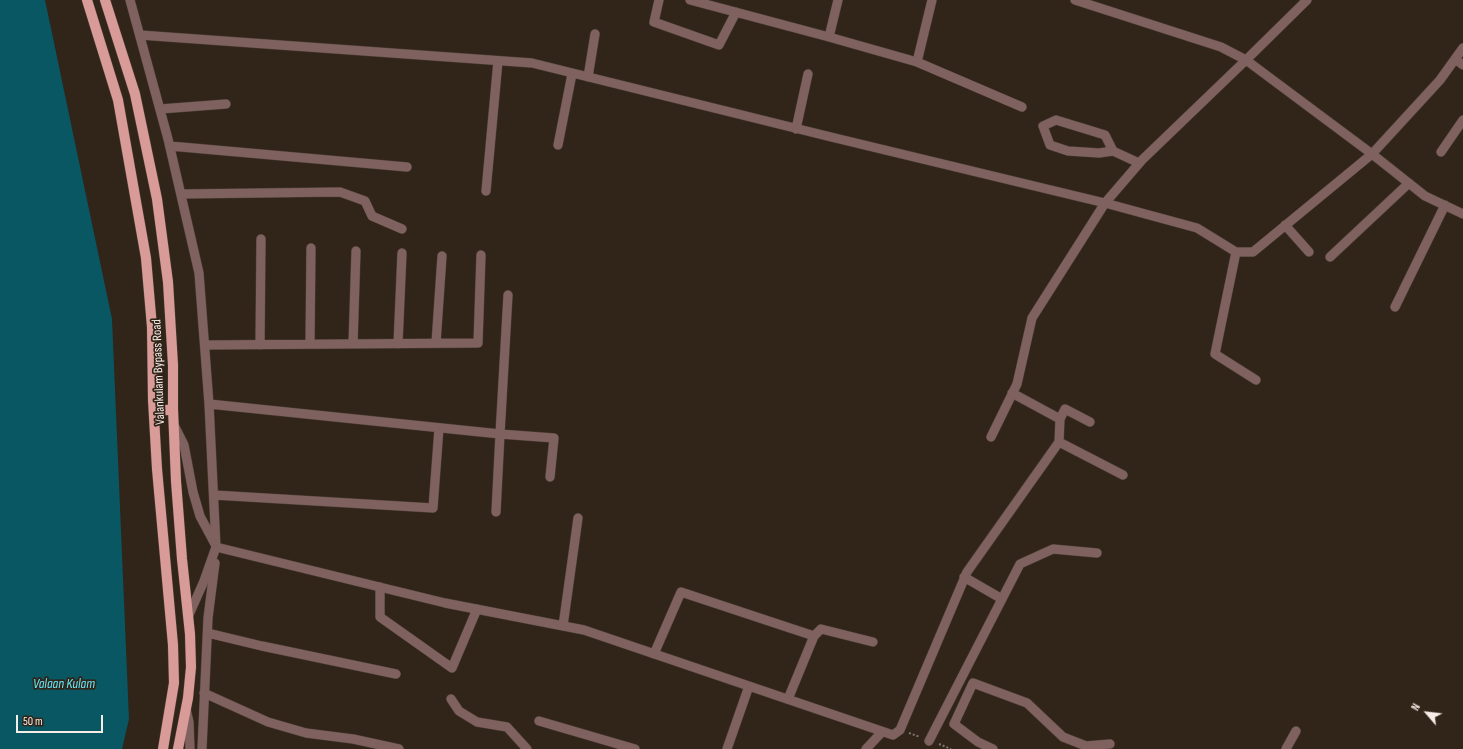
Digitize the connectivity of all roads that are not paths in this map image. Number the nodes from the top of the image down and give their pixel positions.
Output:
1 (87, 0) edge
2 (105, 0) edge
3 (130, 0) edge
4 (658, 0) edge
5 (690, 0) edge
6 (838, 0) edge
7 (932, 0) edge
8 (1075, 0) edge
9 (1307, 0) edge
10 (736, 12) junction
11 (595, 34) dead end
12 (140, 35) junction
13 (829, 37) junction
14 (1463, 48) edge
15 (1455, 59) junction
16 (1246, 60) junction
17 (498, 61) junction
18 (917, 62) junction
19 (1463, 65) edge
20 (572, 74) junction
21 (808, 74) dead end
22 (588, 77) junction
23 (226, 104) dead end
24 (1022, 107) dead end
25 (160, 110) junction
26 (1463, 120) edge
27 (796, 129) junction
28 (558, 145) dead end
29 (170, 146) junction
30 (1113, 151) junction
31 (1441, 152) dead end
32 (1372, 154) junction
33 (1139, 164) junction
34 (407, 167) dead end
35 (1409, 183) junction
36 (486, 191) dead end
37 (181, 194) junction
38 (1105, 203) junction
39 (1445, 205) junction
40 (1463, 214) edge
41 (1286, 225) junction
42 (402, 229) dead end
43 (261, 239) dead end
44 (311, 248) dead end
45 (356, 251) dead end
46 (1236, 252) junction
47 (1309, 252) dead end
48 (402, 253) dead end
49 (481, 255) dead end
50 (442, 256) dead end
51 (1330, 257) dead end
52 (508, 295) dead end
53 (1394, 307) dead end
54 (436, 343) junction
55 (310, 344) junction
56 (352, 344) junction
57 (398, 344) junction
58 (205, 345) junction
59 (260, 345) junction
60 (1256, 380) dead end
61 (1012, 393) junction
62 (209, 404) junction
63 (173, 409) junction
64 (154, 412) junction
65 (1060, 419) junction
66 (1090, 422) dead end
67 (174, 424) junction
68 (439, 428) junction
69 (500, 434) junction
70 (991, 437) dead end
71 (1059, 442) junction
72 (1123, 475) dead end
73 (550, 477) dead end
74 (214, 495) junction
75 (496, 512) dead end
76 (578, 518) dead end
77 (216, 547) junction
78 (1097, 553) dead end
79 (964, 577) junction
80 (380, 587) junction
81 (1002, 599) junction
82 (477, 609) junction
83 (188, 618) junction
84 (563, 626) junction
85 (208, 633) junction
86 (814, 636) junction
87 (873, 642) dead end
88 (654, 654) junction
89 (396, 674) dead end
90 (749, 686) junction
91 (172, 693) junction
92 (204, 693) junction
93 (188, 694) junction
94 (451, 699) dead end
95 (788, 700) junction
96 (186, 708) junction
97 (539, 721) dead end
98 (1296, 731) dead end
99 (882, 732) junction
100 (929, 741) dead end
101 (1110, 744) dead end
102 (163, 749) edge
103 (178, 749) edge
104 (190, 749) edge
105 (202, 749) edge
106 (399, 749) edge
107 (526, 749) edge
108 (635, 749) edge
109 (727, 749) edge
110 (866, 749) edge
111 (993, 749) edge
112 (1286, 749) edge

1 - 64 main road, Valankulam Bypass Road
2 - 63 main road, Valankulam Bypass Road
3 - 12 street
4 - 10 street
5 - 10 street
6 - 13 street
7 - 18 street
8 - 16 street
9 - 16 street
10 - 13 street
11 - 22 street
12 - 17 street
12 - 25 street
13 - 18 street
14 - 15 street
15 - 19 street
15 - 32 street
16 - 32 street
16 - 33 street
17 - 20 street
17 - 36 street
18 - 24 street
20 - 22 street
20 - 28 street
21 - 27 street
22 - 27 street
23 - 25 street
25 - 29 street
26 - 31 street
27 - 38 street
29 - 34 street
29 - 37 street
30 - 30 street
30 - 33 street
32 - 35 street
32 - 41 street
33 - 38 street
35 - 39 street
35 - 51 street
37 - 42 street
37 - 58 street
38 - 46 street
38 - 61 street
39 - 40 street
39 - 53 street
41 - 46 street
41 - 47 street
43 - 59 street
44 - 55 street
45 - 56 street
46 - 60 street
48 - 57 street
49 - 54 street
50 - 54 street
52 - 69 street
54 - 57 street
55 - 56 street
55 - 59 street
56 - 57 street
58 - 59 street
58 - 62 street
61 - 65 street
61 - 70 street
62 - 68 street
62 - 74 street
63 - 64 main road
63 - 67 main road, Valankulam Bypass Road
64 - 91 main road, Valankulam Bypass Road
65 - 66 street
65 - 71 street
67 - 77 street
67 - 83 main road, Valankulam Bypass Road
68 - 69 street
68 - 74 street
69 - 73 street
69 - 75 street
71 - 72 street
71 - 79 street
74 - 77 street
76 - 84 street
77 - 80 street
77 - 83 street
77 - 85 street
78 - 81 street
79 - 81 street
79 - 99 street
80 - 82 street
80 - 82 street
81 - 100 street
82 - 84 street
83 - 93 main road, Valankulam Bypass Road
84 - 88 street
85 - 89 street
85 - 92 street
86 - 87 street
86 - 88 street
86 - 95 street
88 - 90 street
90 - 95 street
90 - 109 street
91 - 93 main road
91 - 102 main road, Valankulam Bypass Road
92 - 105 street
92 - 106 street
93 - 96 main road, Valankulam Bypass Road
94 - 107 street
95 - 99 street
96 - 103 main road, Valankulam Bypass Road
96 - 104 street
97 - 108 street
98 - 112 street
99 - 110 street
101 - 111 street

